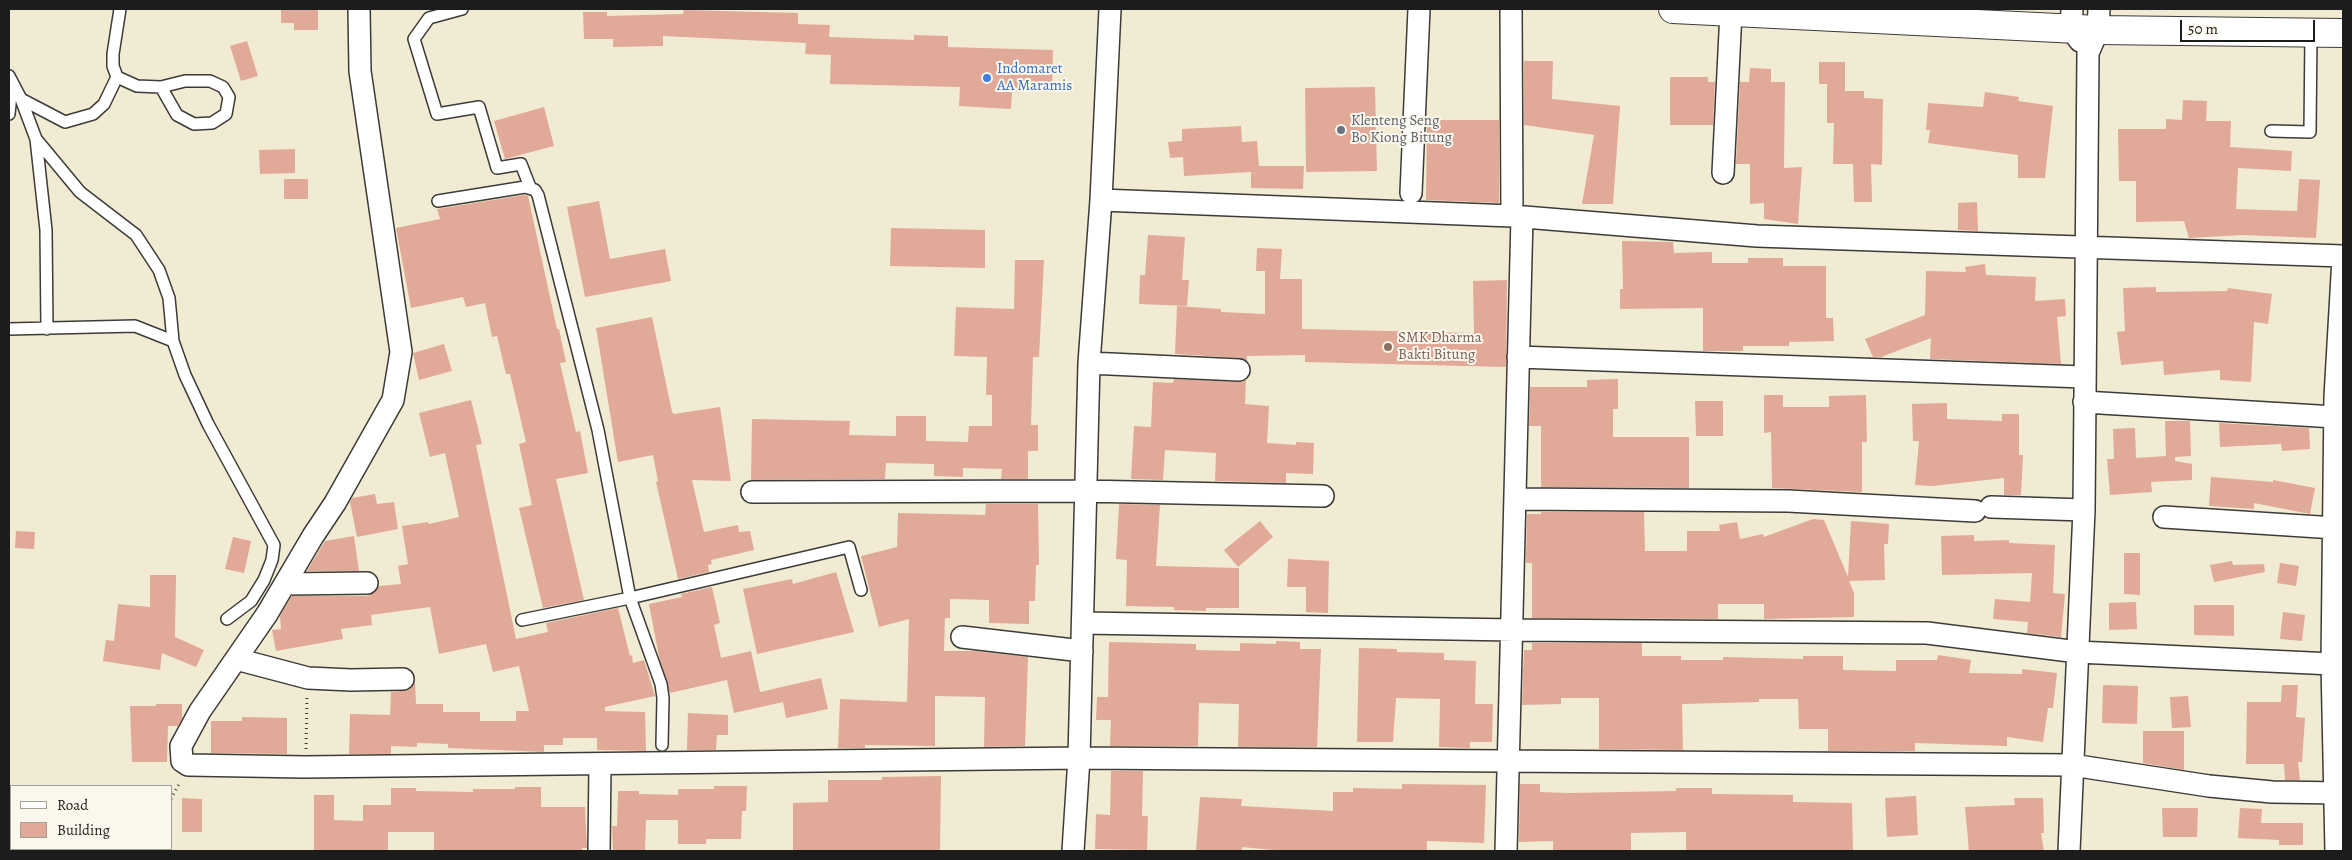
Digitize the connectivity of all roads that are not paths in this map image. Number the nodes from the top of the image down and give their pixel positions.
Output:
1 (120, 9) edge
2 (359, 9) edge
3 (462, 9) edge
4 (1110, 9) edge
5 (1419, 9) edge
6 (1511, 9) edge
7 (1673, 9) edge
8 (1758, 11) edge
9 (1731, 12) junction
10 (2086, 26) edge
11 (2311, 33) junction
12 (2343, 33) edge
13 (118, 77) junction
14 (11, 81) edge
15 (161, 87) junction
16 (21, 99) junction
17 (9, 114) edge
18 (2271, 132) dead end
19 (36, 138) junction
20 (1723, 173) dead end
21 (530, 187) junction
22 (1411, 193) dead end
23 (438, 200) dead end
24 (1101, 200) junction
25 (1517, 217) junction
26 (2086, 247) junction
27 (2343, 257) edge
28 (9, 329) edge
29 (47, 329) junction
30 (173, 341) junction
31 (1518, 357) junction
32 (1089, 363) junction
33 (1239, 370) dead end
34 (2084, 377) junction
35 (2084, 402) junction
36 (2338, 404) edge
37 (1084, 491) junction
38 (752, 492) dead end
39 (1323, 496) dead end
40 (1514, 499) junction
41 (2084, 510) junction
42 (2164, 517) dead end
43 (2335, 528) junction
44 (367, 583) dead end
45 (284, 584) junction
46 (862, 590) dead end
47 (630, 598) junction
48 (227, 619) dead end
49 (522, 620) dead end
50 (1083, 623) junction
51 (1514, 630) junction
52 (962, 637) dead end
53 (1082, 651) junction
54 (2078, 652) junction
55 (236, 660) junction
56 (2332, 664) junction
57 (404, 679) dead end
58 (2337, 686) edge
59 (662, 745) dead end
60 (1078, 758) junction
61 (1507, 763) junction
62 (600, 764) junction
63 (2072, 765) junction
64 (2338, 793) edge
65 (600, 851) edge
66 (1073, 851) edge
67 (1506, 851) edge
68 (2069, 851) edge
69 (2336, 851) edge

1 - 13 lane
2 - 45 street
3 - 21 lane
4 - 24 street
5 - 22 street
6 - 25 street
7 - 9 street
8 - 9 street
8 - 10 street
9 - 20 street
10 - 11 street
10 - 26 street
11 - 12 street
11 - 18 lane
13 - 15 lane
13 - 16 lane
14 - 16 lane
14 - 17 lane
15 - 15 lane
16 - 19 lane
19 - 29 lane
19 - 30 lane
21 - 23 lane
21 - 47 lane
24 - 25 street
24 - 32 street
25 - 26 street
25 - 31 street
26 - 27 street
26 - 34 street
27 - 36 street
28 - 29 lane
29 - 30 lane
30 - 48 lane
31 - 34 street
31 - 40 street
32 - 33 street
32 - 37 street
34 - 35 street
35 - 36 street
35 - 41 street
36 - 43 street
37 - 38 street
37 - 39 street
37 - 50 street
40 - 41 street
40 - 51 street
41 - 54 street
42 - 43 street
43 - 56 street
44 - 45 street
45 - 55 street
46 - 47 lane
47 - 49 lane
47 - 59 lane
50 - 51 street
50 - 53 street
51 - 54 street
51 - 61 street
52 - 53 street
53 - 60 street
54 - 56 street
54 - 63 street
55 - 57 street
55 - 62 street
56 - 58 street
58 - 64 street
60 - 61 street
60 - 62 street
60 - 66 street
61 - 63 street
61 - 67 street
62 - 65 street
63 - 64 street
63 - 68 street
64 - 69 street

